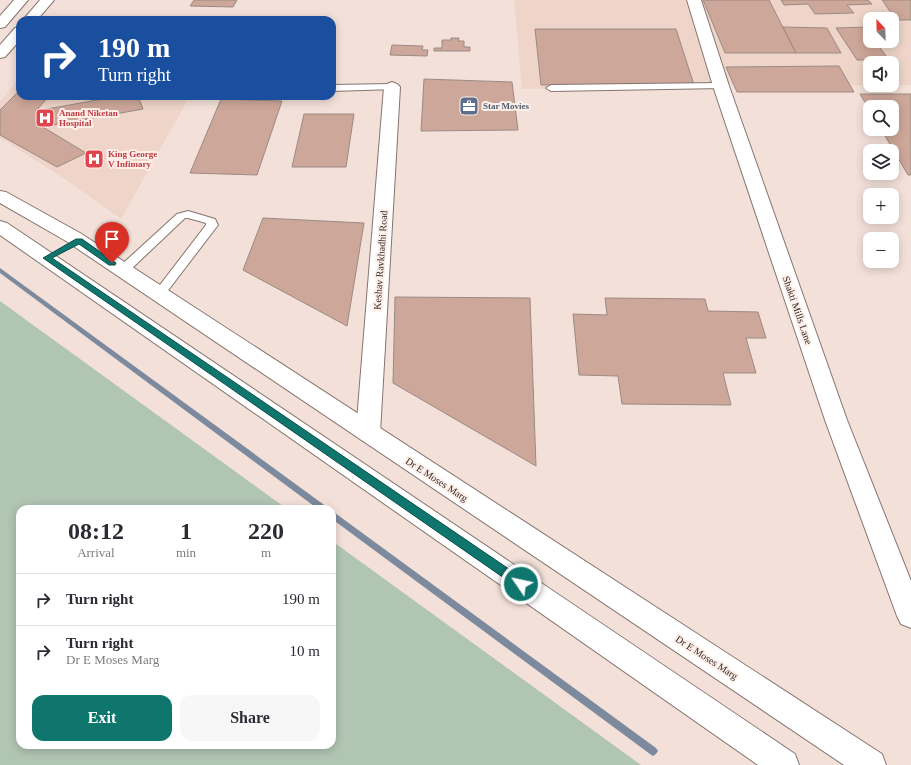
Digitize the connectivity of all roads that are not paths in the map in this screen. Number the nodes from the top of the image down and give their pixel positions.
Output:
1 (21, 0) edge
2 (47, 0) edge
3 (694, 0) edge
4 (33, 16) edge
5 (0, 24) edge
6 (16, 35) edge
7 (1, 52) edge
8 (721, 86) junction
9 (392, 87) joint
10 (336, 88) edge
11 (551, 88) dead end
12 (0, 196) edge
13 (0, 227) edge
14 (79, 241) junction
15 (47, 258) junction
16 (123, 270) junction
17 (159, 294) junction
18 (368, 433) junction
19 (911, 616) edge
20 (784, 765) edge
21 (871, 765) edge

1 - 5 main road
2 - 4 main road
3 - 8 main road, Shakti Mills Lane
6 - 7 main road
8 - 11 lane
8 - 19 main road, Shakti Mills Lane
9 - 10 lane
9 - 18 main road, Keshav Ravkhadhi Road
12 - 14 main road, Dr E Moses Marg
13 - 15 main road
14 - 15 main road
14 - 16 main road, Dr E Moses Marg
15 - 20 main road
16 - 17 main road, Dr E Moses Marg
16 - 17 lane
17 - 18 main road, Dr E Moses Marg
18 - 21 main road, Dr E Moses Marg

